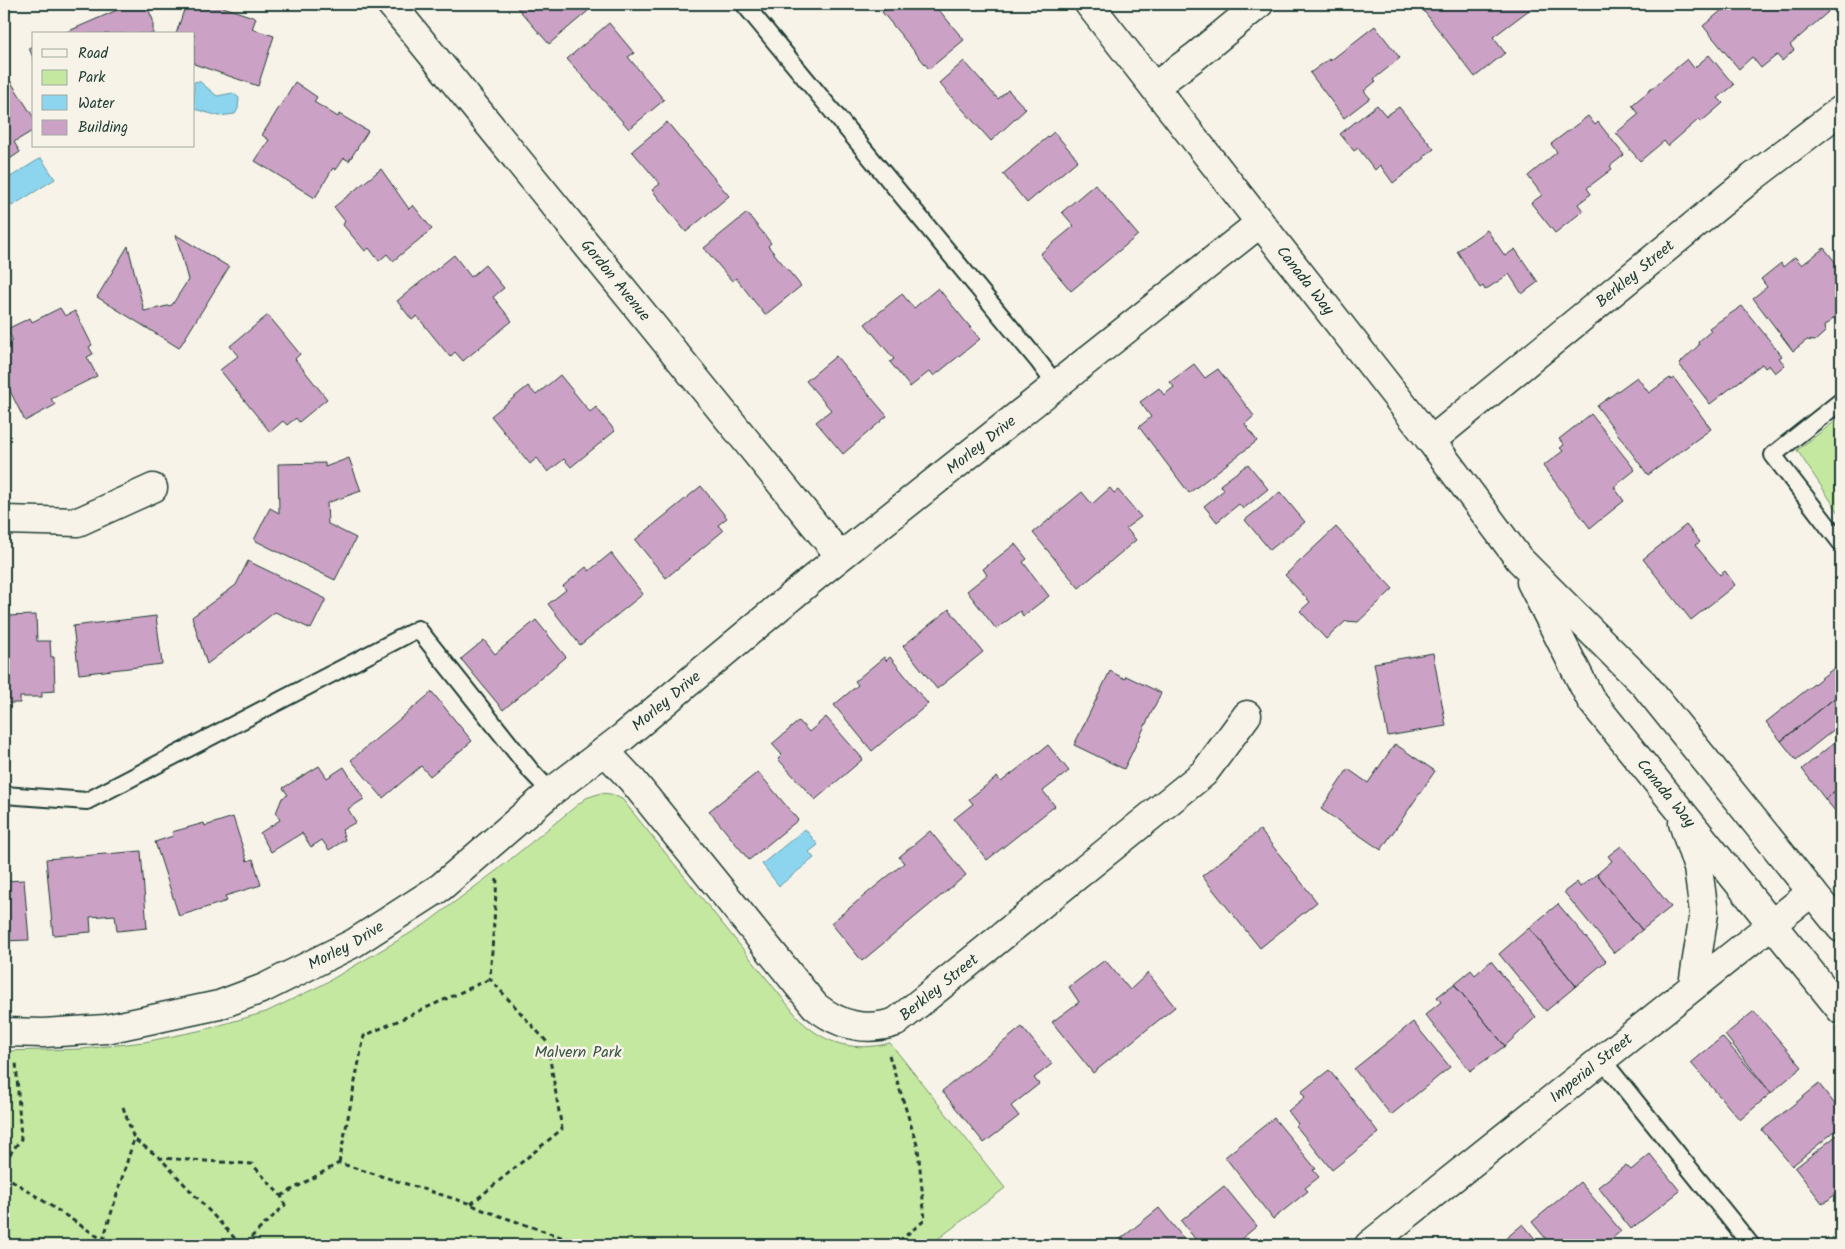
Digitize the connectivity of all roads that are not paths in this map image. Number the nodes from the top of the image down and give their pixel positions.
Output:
1 (391, 4) edge
2 (744, 4) edge
3 (1089, 4) edge
4 (1259, 4) edge
5 (1154, 87) junction
6 (1841, 110) edge
7 (1260, 223) junction
8 (1056, 385) junction
9 (1841, 401) edge
10 (1431, 441) junction
11 (153, 488) dead end
12 (4, 520) edge
13 (1841, 543) edge
14 (840, 556) junction
15 (1519, 559) junction
16 (1247, 714) dead end
17 (605, 751) junction
18 (552, 792) junction
19 (4, 795) edge
20 (1678, 806) junction
21 (1812, 892) junction
22 (1773, 924) junction
23 (1841, 928) edge
24 (1693, 985) junction
25 (1841, 1010) edge
26 (10, 1043) edge
27 (1603, 1061) junction
28 (1369, 1245) edge
29 (1751, 1245) edge

1 - 14 street, Gordon Avenue
2 - 8 lane
3 - 5 street, Canada Way
4 - 5 street
5 - 7 street, Canada Way
6 - 10 street, Berkley Street
7 - 8 street, Morley Drive
7 - 10 street, Canada Way
8 - 14 street, Morley Drive
9 - 13 lane
10 - 15 street, Canada Way
11 - 12 street
14 - 17 street, Morley Drive
15 - 20 street, Canada Way
15 - 21 street, Canada Way
16 - 17 street, Berkley Street
17 - 18 street, Morley Drive
18 - 19 lane
18 - 26 street, Morley Drive
20 - 22 street, Canada Way
20 - 24 street
21 - 22 street, Imperial Street
21 - 23 street, Canada Way
22 - 24 street, Imperial Street
22 - 25 street, Canada Way
24 - 27 street, Imperial Street
27 - 28 street, Imperial Street
27 - 29 lane

